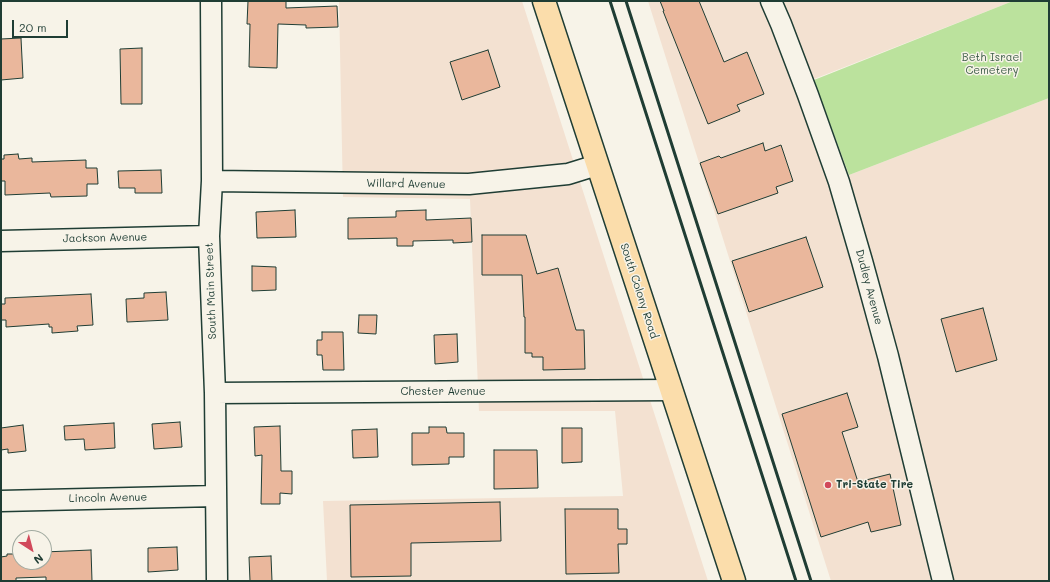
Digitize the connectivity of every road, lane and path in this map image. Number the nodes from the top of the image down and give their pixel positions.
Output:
1 (211, 1) edge
2 (544, 1) edge
3 (771, 1) edge
4 (597, 165) junction
5 (212, 181) junction
6 (209, 236) junction
7 (1, 241) edge
8 (671, 390) junction
9 (215, 393) junction
10 (216, 496) junction
11 (1, 501) edge
12 (217, 581) edge
13 (734, 581) edge
14 (943, 581) edge

1 - 5 street, South Main Street
2 - 4 main road, South Colony Road
3 - 14 street, Dudley Avenue
4 - 5 street, Willard Avenue
4 - 8 main road, South Colony Road
5 - 6 street, South Main Street
6 - 7 street, Jackson Avenue
6 - 9 street, South Main Street
8 - 9 street, Chester Avenue
8 - 13 main road, South Colony Road
9 - 10 street, South Main Street
10 - 11 street, Lincoln Avenue
10 - 12 street, South Main Street

